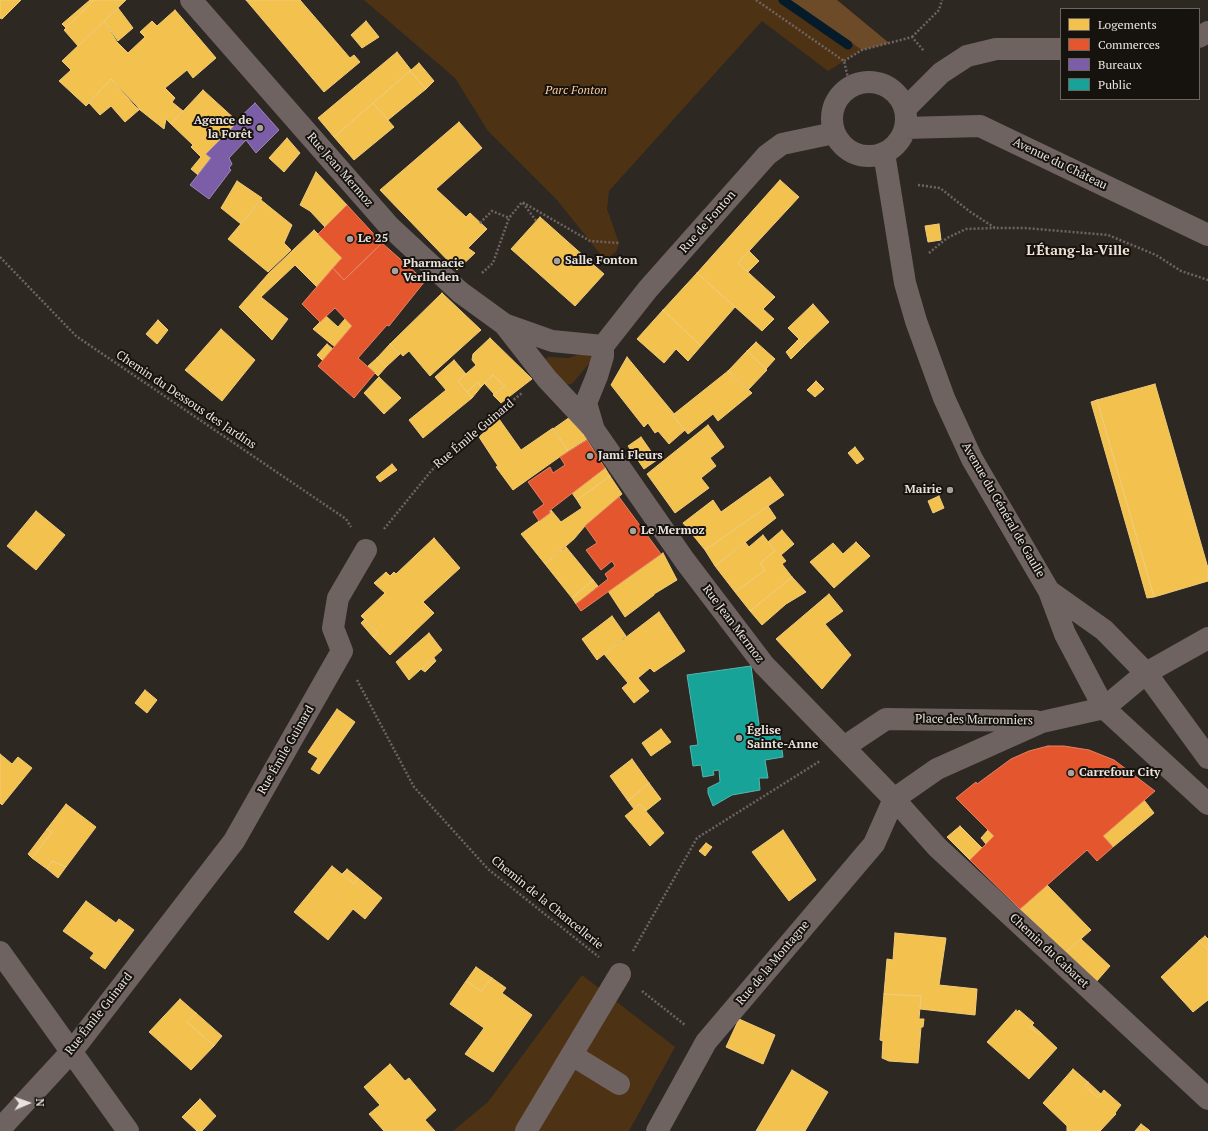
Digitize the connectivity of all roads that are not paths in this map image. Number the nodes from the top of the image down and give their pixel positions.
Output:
1 (191, 0) edge
2 (1060, 49) edge
3 (905, 119) junction
4 (834, 133) junction
5 (884, 153) junction
6 (1208, 235) edge
7 (504, 324) junction
8 (603, 346) junction
9 (594, 430) junction
10 (366, 550) road end
11 (1049, 591) junction
12 (1208, 638) edge
13 (1146, 673) junction
14 (1104, 708) junction
15 (1042, 722) junction
16 (844, 747) junction
17 (1208, 758) edge
18 (894, 799) junction
19 (1208, 804) edge
20 (0, 952) edge
21 (620, 974) road end
22 (72, 1051) junction
23 (572, 1055) junction
24 (619, 1084) dead end
25 (1208, 1099) edge
26 (0, 1129) edge
27 (128, 1131) edge
28 (526, 1131) edge
29 (657, 1131) edge

1 - 7 street, Rue Jean Mermoz
2 - 3 street
3 - 4 street
3 - 5 street
3 - 6 street, Avenue du Château
4 - 5 street
4 - 8 street, Rue de Fonton
5 - 11 street, Avenue du Général de Gaulle
7 - 8 street, Rue Jean Mermoz
7 - 9 street, Rue Jean Mermoz
8 - 9 street, Rue Jean Mermoz
9 - 16 street, Rue Jean Mermoz
10 - 22 street, Rue Émile Guinard
11 - 13 street, Avenue du Général de Gaulle
11 - 14 street, Avenue du Général de Gaulle
12 - 13 street
13 - 14 street
13 - 17 street, Avenue du Général de Gaulle
14 - 15 street
14 - 19 street, Avenue du Général de Gaulle
15 - 16 street, Place des Marronniers
15 - 18 street, Place des Marronniers
16 - 18 street, Rue Jean Mermoz
18 - 25 street, Chemin du Cabaret
18 - 29 street, Rue de la Montagne
20 - 22 street
21 - 23 street
22 - 26 street, Rue Émile Guinard
22 - 27 street
23 - 24 street
23 - 28 street

